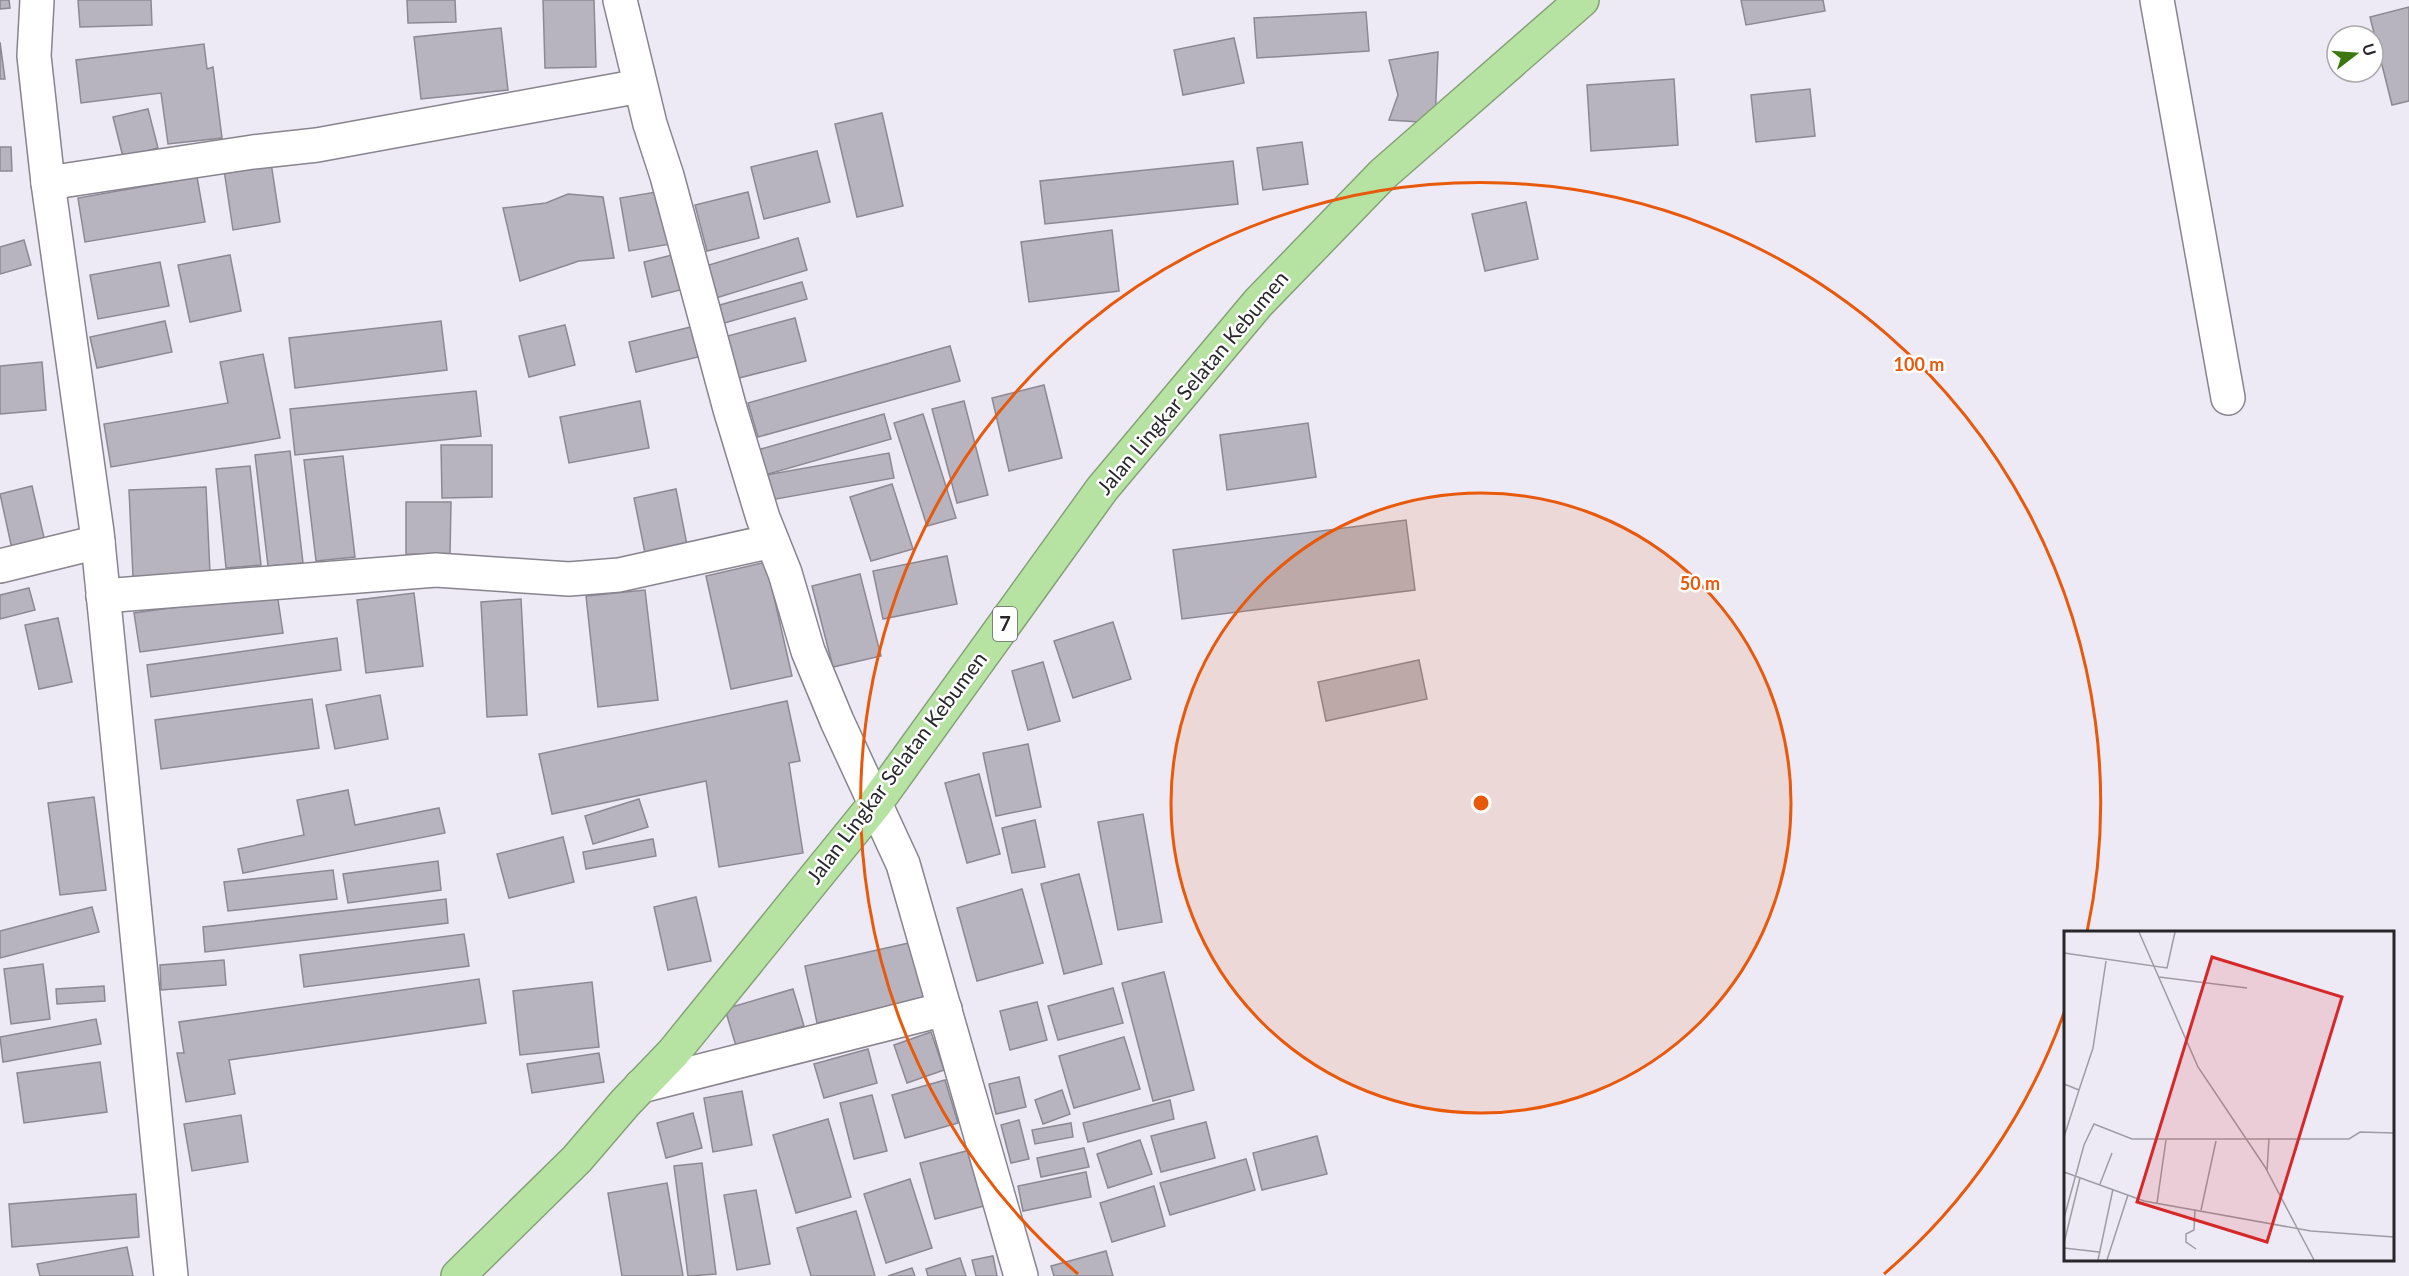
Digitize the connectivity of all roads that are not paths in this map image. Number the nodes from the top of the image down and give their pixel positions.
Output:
1 (37, 0) edge
2 (620, 0) edge
3 (1582, 0) edge
4 (2157, 0) edge
5 (640, 86) junction
6 (48, 183) junction
7 (2228, 398) dead end
8 (772, 541) junction
9 (98, 542) junction
10 (0, 566) edge
11 (104, 596) junction
12 (875, 804) junction
13 (945, 1009) junction
14 (641, 1086) junction
15 (171, 1276) edge
16 (458, 1276) edge
17 (1021, 1276) edge

1 - 6 street
2 - 5 street
3 - 12 highway, Jalan Lingkar Selatan Kebumen / 7
4 - 7 street
5 - 6 street
5 - 8 street
6 - 9 street
8 - 11 street
8 - 12 street
9 - 10 street
9 - 11 street
11 - 15 street
12 - 13 street
12 - 14 highway, Jalan Lingkar Selatan Kebumen / 7
13 - 14 street
13 - 17 street
14 - 16 highway, Jalan Lingkar Selatan Kebumen / 7

